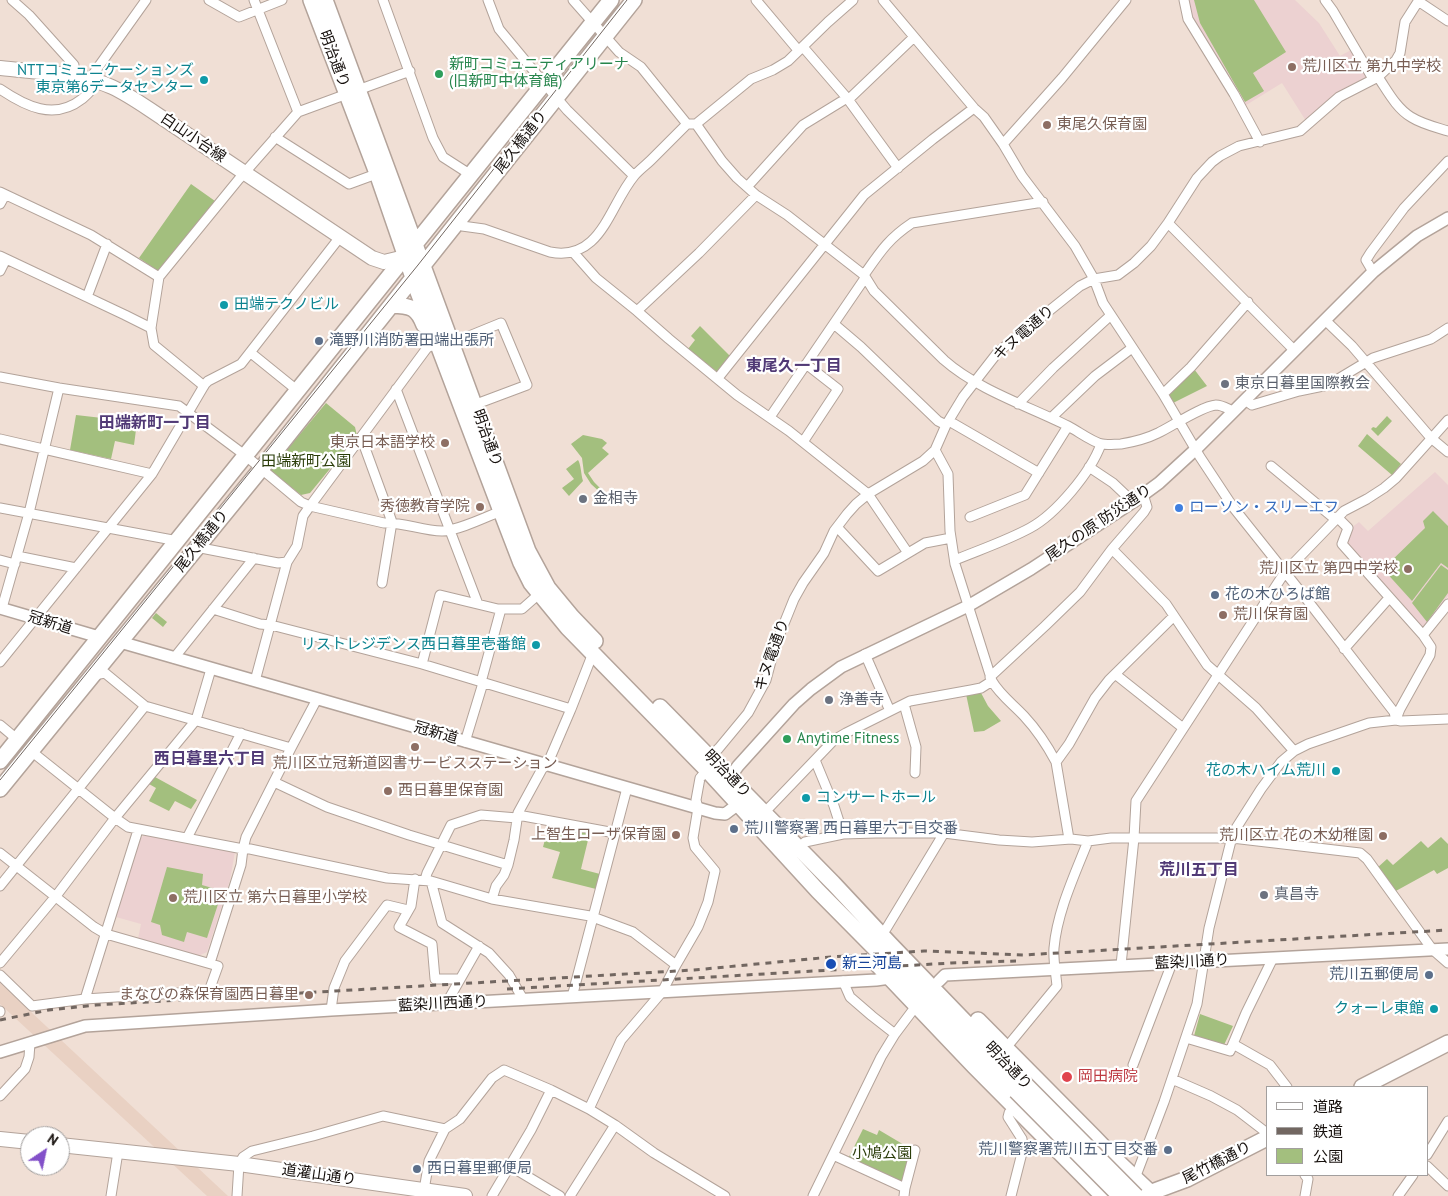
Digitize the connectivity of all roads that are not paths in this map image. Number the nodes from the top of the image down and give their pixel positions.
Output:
1 (12, 0) edge
2 (146, 0) edge
3 (209, 0) edge
4 (254, 0) edge
5 (282, 0) edge
6 (311, 0) edge
7 (325, 0) edge
8 (383, 0) edge
9 (488, 0) edge
10 (573, 0) edge
11 (611, 0) edge
12 (634, 0) edge
13 (756, 0) edge
14 (853, 0) edge
15 (883, 0) edge
16 (1126, 0) edge
17 (1184, 0) edge
18 (1325, 0) edge
19 (1419, 0) edge
20 (257, 9) junction
21 (1448, 21) edge
22 (593, 22) junction
23 (606, 36) junction
24 (914, 37) junction
25 (800, 48) junction
26 (0, 68) edge
27 (410, 71) junction
28 (74, 77) junction
29 (1376, 78) junction
30 (92, 80) junction
31 (544, 83) junction
32 (1, 92) edge
33 (353, 92) junction
34 (556, 97) junction
35 (847, 99) junction
36 (974, 108) junction
37 (298, 112) junction
38 (691, 124) junction
39 (1448, 131) edge
40 (275, 137) junction
41 (1260, 142) junction
42 (1004, 144) junction
43 (1448, 161) edge
44 (898, 168) junction
45 (382, 171) junction
46 (244, 173) junction
47 (471, 175) junction
48 (634, 176) junction
49 (747, 187) junction
50 (3, 193) edge
51 (756, 195) junction
52 (1043, 202) junction
53 (0, 204) edge
54 (1448, 218) edge
55 (458, 223) junction
56 (1168, 223) junction
57 (340, 237) junction
58 (107, 244) junction
59 (825, 244) junction
60 (573, 252) junction
61 (3, 258) edge
62 (417, 263) junction
63 (0, 271) edge
64 (1373, 272) junction
65 (865, 276) junction
66 (159, 277) junction
67 (1094, 279) junction
68 (87, 297) junction
69 (1248, 302) junction
70 (392, 305) junction
71 (638, 311) junction
72 (1111, 315) junction
73 (1325, 320) junction
74 (834, 324) junction
75 (151, 328) junction
76 (1448, 328) edge
77 (442, 342) junction
78 (1132, 348) junction
79 (1294, 350) junction
80 (251, 353) junction
81 (1365, 362) junction
82 (806, 364) junction
83 (0, 377) edge
84 (718, 378) junction
85 (975, 381) junction
86 (204, 386) junction
87 (59, 388) junction
88 (396, 389) junction
89 (298, 391) junction
90 (1163, 394) junction
91 (1245, 400) junction
92 (1018, 404) junction
93 (469, 407) junction
94 (1234, 411) junction
95 (188, 412) junction
96 (770, 417) junction
97 (1051, 418) junction
98 (1448, 420) edge
99 (1179, 421) junction
100 (948, 423) junction
101 (1068, 426) junction
102 (361, 437) junction
103 (1431, 438) junction
104 (0, 439) edge
105 (803, 442) junction
106 (1101, 444) junction
107 (44, 449) junction
108 (935, 450) junction
109 (1196, 450) junction
110 (1448, 452) edge
111 (246, 456) junction
112 (1272, 466) dead end
113 (1089, 467) junction
114 (261, 469) junction
115 (1039, 473) junction
116 (152, 474) junction
117 (868, 494) junction
118 (1143, 494) junction
119 (1132, 502) junction
120 (310, 506) junction
121 (0, 508) edge
122 (501, 511) junction
123 (29, 513) junction
124 (970, 517) dead end
125 (1336, 518) junction
126 (392, 522) junction
127 (837, 527) junction
128 (108, 528) junction
129 (450, 531) junction
130 (951, 538) junction
131 (178, 541) junction
132 (196, 547) junction
133 (1112, 549) junction
134 (908, 553) junction
135 (254, 558) junction
136 (0, 560) edge
137 (16, 560) junction
138 (955, 560) junction
139 (287, 562) junction
140 (76, 568) junction
141 (1285, 572) junction
142 (382, 583) dead end
143 (539, 594) junction
144 (1389, 598) junction
145 (478, 604) junction
146 (1448, 604) edge
147 (968, 606) junction
148 (1, 608) edge
149 (213, 609) junction
150 (501, 609) junction
151 (1174, 616) junction
152 (35, 618) junction
153 (270, 625) junction
154 (1424, 635) junction
155 (99, 638) junction
156 (120, 642) junction
157 (1344, 649) junction
158 (593, 653) junction
159 (866, 654) junction
160 (174, 658) junction
161 (0, 662) edge
162 (422, 664) junction
163 (211, 668) junction
164 (1115, 674) junction
165 (1219, 674) junction
166 (93, 675) junction
167 (991, 679) junction
168 (255, 681) junction
169 (482, 682) junction
170 (317, 699) junction
171 (904, 704) junction
172 (145, 706) junction
173 (571, 709) junction
174 (42, 710) junction
175 (890, 711) junction
176 (59, 717) junction
177 (1448, 719) edge
178 (196, 720) junction
179 (1396, 720) junction
180 (0, 725) edge
181 (1183, 728) junction
182 (241, 733) junction
183 (12, 736) junction
184 (465, 742) junction
185 (291, 748) junction
186 (0, 750) edge
187 (1294, 751) junction
188 (36, 755) junction
189 (815, 760) junction
190 (0, 761) edge
191 (1056, 762) junction
192 (708, 763) junction
193 (547, 765) junction
194 (915, 773) dead end
195 (274, 782) junction
196 (726, 782) junction
197 (627, 788) junction
198 (0, 789) edge
199 (79, 789) junction
200 (0, 799) edge
201 (742, 800) junction
202 (698, 808) junction
203 (764, 813) junction
204 (517, 817) junction
205 (115, 818) junction
206 (138, 830) junction
207 (615, 833) junction
208 (944, 833) junction
209 (843, 834) junction
210 (187, 838) junction
211 (1134, 838) junction
212 (1232, 838) junction
213 (1069, 839) junction
214 (1088, 841) junction
215 (440, 844) junction
216 (798, 848) junction
217 (242, 849) junction
218 (0, 853) edge
219 (508, 865) junction
220 (18, 866) junction
221 (415, 879) junction
222 (428, 881) junction
223 (834, 883) junction
224 (0, 886) edge
225 (818, 891) junction
226 (56, 896) junction
227 (492, 899) junction
228 (408, 910) junction
229 (592, 917) junction
230 (886, 929) junction
231 (106, 934) junction
232 (479, 946) junction
233 (1448, 948) edge
234 (1432, 950) junction
235 (1273, 958) junction
236 (1205, 961) junction
237 (0, 963) edge
238 (210, 963) junction
239 (1172, 963) junction
240 (1448, 963) edge
241 (676, 965) junction
242 (1121, 965) junction
243 (1055, 969) junction
244 (0, 975) edge
245 (890, 978) junction
246 (460, 979) junction
247 (939, 981) junction
248 (844, 982) junction
249 (662, 992) junction
250 (572, 997) junction
251 (85, 999) junction
252 (523, 999) junction
253 (446, 1004) junction
254 (916, 1006) junction
255 (331, 1010) junction
256 (895, 1034) junction
257 (1186, 1038) junction
258 (30, 1043) junction
259 (1234, 1044) junction
260 (1447, 1046) edge
261 (1006, 1048) junction
262 (0, 1052) edge
263 (1133, 1065) dead end
264 (1172, 1079) junction
265 (1287, 1086) edge
266 (1364, 1086) edge
267 (551, 1090) junction
268 (1018, 1093) junction
269 (0, 1096) edge
270 (589, 1109) junction
271 (1448, 1121) edge
272 (615, 1125) junction
273 (445, 1129) junction
274 (1266, 1132) edge
275 (1266, 1139) edge
276 (0, 1142) edge
277 (20, 1142) edge
278 (70, 1146) edge
279 (916, 1150) dead end
280 (118, 1152) junction
281 (1428, 1153) edge
282 (833, 1155) junction
283 (238, 1164) junction
284 (510, 1166) junction
285 (1428, 1167) edge
286 (1306, 1176) edge
287 (1412, 1176) edge
288 (1136, 1179) junction
289 (1448, 1186) edge
290 (424, 1190) junction
291 (904, 1192) edge
292 (1145, 1195) edge
293 (111, 1196) edge
294 (237, 1196) edge
295 (465, 1196) edge
296 (492, 1196) edge
297 (560, 1196) edge
298 (570, 1196) edge
299 (724, 1196) edge
300 (813, 1196) edge
301 (1011, 1196) edge
302 (1104, 1196) edge
303 (1122, 1196) edge
304 (1305, 1196) edge
305 (1398, 1196) edge

1 - 28 street
2 - 30 street
3 - 20 street
4 - 20 street
5 - 20 street
6 - 33 main road, 明治通り
7 - 33 main road, 明治通り
8 - 27 street
9 - 31 street
10 - 22 street
11 - 22 main road, 尾久橋通り
12 - 23 main road, 尾久橋通り
13 - 25 street
14 - 25 street
15 - 24 street
16 - 42 street
17 - 41 street
18 - 29 street
19 - 21 street
19 - 29 street, キヌ電通り
20 - 37 street
22 - 23 street
22 - 31 main road, 尾久橋通り
23 - 34 main road, 尾久橋通り
23 - 38 street
24 - 35 street
24 - 36 street
25 - 35 street
25 - 38 street
26 - 28 main road, 白山小台線
27 - 33 street
27 - 47 street
28 - 30 main road, 白山小台線
29 - 39 street
29 - 41 street, キヌ電通り
30 - 32 street
30 - 46 main road, 白山小台線
31 - 34 street
31 - 47 main road, 尾久橋通り
33 - 37 street
33 - 45 main road, 明治通り
34 - 48 street
34 - 55 main road, 尾久橋通り
35 - 44 street
35 - 49 street
36 - 42 street
36 - 44 street
37 - 40 street
38 - 48 street
38 - 49 street
40 - 45 street
40 - 46 street
41 - 56 street, キヌ電通り
42 - 52 street
43 - 64 street
44 - 59 street
45 - 62 main road, 明治通り
45 - 62 main road, 明治通り
46 - 57 main road, 白山小台線
46 - 66 street
47 - 62 main road, 尾久橋通り
48 - 60 street
49 - 51 street
50 - 53 street
50 - 58 street
51 - 59 street
51 - 71 street
52 - 65 street
52 - 67 street
54 - 64 street, 尾久の原 防災通り
55 - 60 street
55 - 62 main road, 尾久橋通り
56 - 67 street, キヌ電通り
56 - 69 street
57 - 62 main road, 白山小台線
57 - 80 street
58 - 66 street
58 - 68 street
59 - 65 street
59 - 84 street
60 - 71 street
61 - 63 street
61 - 68 street
62 - 70 main road, 尾久橋通り
62 - 77 main road, 明治通り
62 - 77 main road, 明治通り
62 - 89 main road, 尾久橋通り
64 - 73 street, 尾久の原 防災通り
65 - 74 street
65 - 85 street
66 - 75 street
67 - 72 street
67 - 85 street, キヌ電通り
68 - 75 street
69 - 79 street
69 - 90 street
70 - 77 main road
70 - 114 main road, 尾久橋通り
71 - 84 street
72 - 78 street
72 - 92 street
73 - 79 street, 尾久の原 防災通り
73 - 81 street
74 - 82 street
74 - 100 street
75 - 86 street
76 - 81 street
77 - 88 street
77 - 93 main road, 明治通り
77 - 93 street
78 - 90 street
78 - 97 street
79 - 91 street, 尾久の原 防災通り
80 - 86 street
80 - 89 street
81 - 91 street
81 - 103 street
82 - 96 street
82 - 105 street
83 - 87 street
84 - 96 street
85 - 92 street
85 - 100 street, キヌ電通り
86 - 95 street
87 - 95 street
87 - 107 street
88 - 102 street
88 - 129 street
89 - 111 main road, 尾久橋通り
90 - 99 street
91 - 94 street, 尾久の原 防災通り
92 - 97 street
93 - 122 main road, 明治通り
93 - 192 main road, 明治通り
94 - 99 street
94 - 109 street, 尾久の原 防災通り
95 - 111 street
95 - 116 street
96 - 105 street
97 - 101 street
98 - 103 street
99 - 106 street
99 - 109 street
100 - 108 street, キヌ電通り
100 - 115 street
101 - 106 street
101 - 115 street
102 - 120 street
102 - 126 street
103 - 110 street
103 - 125 street
104 - 107 street
105 - 117 street
106 - 113 street
107 - 116 street
107 - 123 street
108 - 117 street, キヌ電通り
108 - 130 street
109 - 118 street, 尾久の原 防災通り
109 - 141 street
111 - 114 street
111 - 131 main road, 尾久橋通り
112 - 125 street
113 - 119 street
113 - 138 street
114 - 120 street
114 - 132 main road, 尾久橋通り
115 - 124 street
116 - 128 street
117 - 127 street, キヌ電通り
117 - 134 street
118 - 119 street, 尾久の原 防災通り
118 - 133 street
119 - 147 street, 尾久の原 防災通り
120 - 126 street
120 - 139 street
121 - 123 street
122 - 129 street
122 - 143 main road, 明治通り
123 - 128 street
123 - 137 street
125 - 141 street
125 - 144 street
126 - 129 street
126 - 142 street
127 - 134 street
127 - 192 street, キヌ電通り
128 - 131 street
128 - 140 street
129 - 145 street
130 - 134 street
130 - 138 street
131 - 155 main road, 尾久橋通り
132 - 135 street
132 - 156 main road, 尾久橋通り
133 - 151 street
133 - 167 street
135 - 139 street
135 - 149 street
136 - 137 street
137 - 140 street
137 - 148 street
138 - 147 street
139 - 153 street
140 - 152 street
141 - 157 street
141 - 165 street
143 - 150 street
143 - 158 main road, 明治通り
144 - 154 street
144 - 157 street
145 - 150 street
145 - 162 street
146 - 154 street
147 - 159 street, 尾久の原 防災通り
147 - 167 street
148 - 152 street, 冠新道
149 - 153 street
149 - 160 street
150 - 169 street
151 - 164 street
151 - 165 street
152 - 155 street, 冠新道
152 - 161 street
153 - 162 street
153 - 168 street
154 - 179 street
155 - 174 main road, 尾久橋通り
156 - 160 street, 冠新道
156 - 166 main road, 尾久橋通り
157 - 179 street
158 - 173 street
158 - 192 main road, 明治通り
159 - 175 street
159 - 196 street, 尾久の原 防災通り
160 - 163 street, 冠新道
162 - 169 street
163 - 168 street, 冠新道
163 - 178 street
164 - 181 street
164 - 191 street
165 - 181 street
165 - 187 street
166 - 172 street
166 - 176 main road, 尾久橋通り
167 - 171 street
167 - 191 street
168 - 170 street, 冠新道
169 - 173 street
169 - 184 street
170 - 184 street, 冠新道
170 - 185 street
171 - 175 street
171 - 194 street
172 - 178 street
172 - 199 street
173 - 193 street
174 - 183 street
174 - 190 main road, 尾久橋通り
175 - 189 street
176 - 188 street
176 - 198 main road, 尾久橋通り
177 - 179 street
178 - 182 street
178 - 205 street
179 - 187 street
180 - 183 street
181 - 211 street
182 - 185 street
182 - 210 street
183 - 186 street
184 - 193 street, 冠新道
185 - 195 street
187 - 212 street
188 - 199 street
188 - 200 street
189 - 203 street
189 - 209 street
191 - 213 street
192 - 196 main road, 明治通り
192 - 202 street, キヌ電通り
193 - 197 street, 冠新道
193 - 204 street
195 - 215 street
195 - 217 street
196 - 201 main road, 明治通り
197 - 202 street, 冠新道
197 - 207 street
199 - 205 street
199 - 220 street
201 - 202 street, 冠新道
201 - 203 main road, 明治通り
201 - 225 main road, 明治通り
202 - 241 street, キヌ電通り
203 - 216 main road, 明治通り
204 - 207 street
204 - 215 street
204 - 219 street
205 - 206 street
205 - 226 street
206 - 210 street
206 - 231 street
207 - 229 street
208 - 209 street
208 - 213 street
208 - 230 street
209 - 216 street
210 - 217 street
211 - 212 street
211 - 214 street
211 - 242 street
212 - 234 street
212 - 236 street
213 - 214 street
214 - 243 street
215 - 219 street
215 - 222 street
216 - 223 main road, 明治通り
217 - 221 street
217 - 238 street
218 - 220 street
219 - 227 street
220 - 224 street
220 - 226 street
221 - 222 street
221 - 228 street
222 - 227 street
222 - 232 street
223 - 230 main road
223 - 268 main road, 明治通り
225 - 245 main road
225 - 268 main road, 明治通り
226 - 231 street
226 - 237 street
227 - 229 street
228 - 246 street
228 - 255 street
229 - 241 street
229 - 250 street
230 - 247 main road
231 - 238 street
231 - 251 street
232 - 246 street
232 - 252 street
233 - 234 street, 藍染川通り
234 - 235 street, 藍染川通り
234 - 240 street
235 - 236 street, 藍染川通り
235 - 259 street
236 - 239 street, 藍染川通り
236 - 257 street
238 - 251 street
239 - 242 street, 藍染川通り
239 - 263 street
241 - 249 street
242 - 243 street, 藍染川通り
243 - 247 street, 藍染川通り
243 - 261 street
244 - 251 street
245 - 248 street, 藍染川西通り
245 - 254 main road
246 - 253 street
247 - 261 main road
248 - 249 street, 藍染川西通り
248 - 256 street
249 - 250 street, 藍染川西通り
249 - 270 street
250 - 252 street, 藍染川西通り
252 - 253 street, 藍染川西通り
253 - 255 street, 藍染川西通り
254 - 256 street
254 - 268 main road
255 - 258 street, 藍染川西通り
256 - 282 street
257 - 259 street
257 - 264 street
258 - 262 street, 藍染川西通り
258 - 269 street
259 - 265 street
260 - 266 main road
261 - 288 main road
264 - 274 street
264 - 288 street
267 - 270 street
267 - 273 street
267 - 284 street
268 - 292 main road, 明治通り, bridge
268 - 301 street
268 - 302 main road
268 - 303 main road, 明治通り, bridge
270 - 272 street
271 - 281 street
272 - 298 street
272 - 299 street
273 - 283 street
273 - 290 street
275 - 292 main road, 尾竹橋通り
276 - 277 main road
278 - 280 main road
279 - 291 street
280 - 283 main road, 道灌山通り
280 - 293 street
282 - 291 street
282 - 300 street
283 - 290 main road, 道灌山通り
283 - 294 street
284 - 296 street
284 - 297 street
285 - 289 street
286 - 304 street
287 - 305 street
288 - 292 main road
288 - 303 street
290 - 295 main road, 道灌山通り

